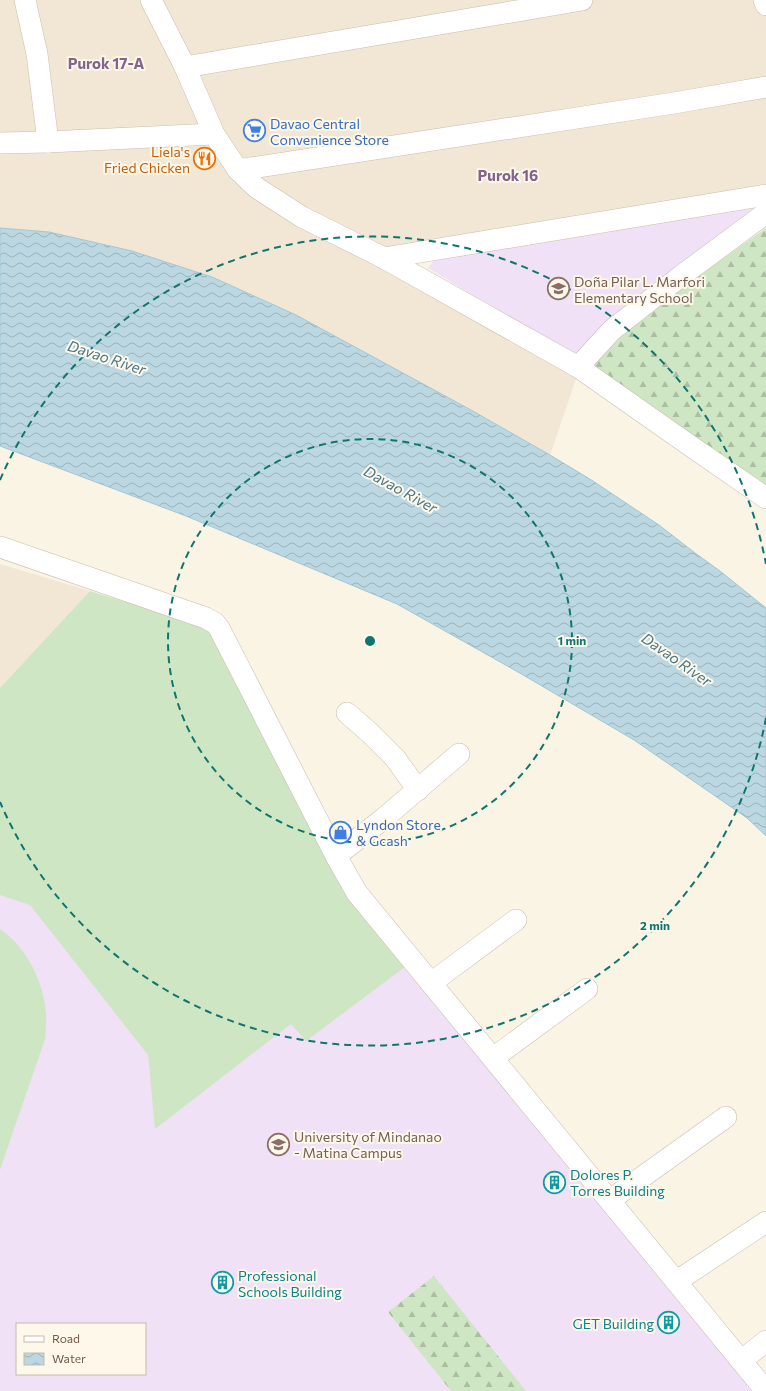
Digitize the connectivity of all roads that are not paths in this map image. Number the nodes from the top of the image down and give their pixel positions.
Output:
1 (25, 0) edge
2 (151, 0) edge
3 (582, 0) edge
4 (764, 0) edge
5 (766, 5) edge
6 (184, 68) junction
7 (766, 87) edge
8 (214, 134) junction
9 (48, 142) junction
10 (0, 143) edge
11 (238, 170) junction
12 (766, 194) edge
13 (766, 213) edge
14 (384, 258) junction
15 (578, 367) junction
16 (766, 498) edge
17 (0, 547) edge
18 (347, 712) dead end
19 (459, 754) dead end
20 (418, 790) junction
21 (336, 856) junction
22 (516, 920) dead end
23 (431, 984) junction
24 (588, 989) dead end
25 (493, 1058) junction
26 (726, 1117) dead end
27 (610, 1200) junction
28 (766, 1222) edge
29 (677, 1281) junction
30 (766, 1341) edge
31 (741, 1361) junction
32 (766, 1391) edge

1 - 9 street
2 - 6 street
3 - 6 street
4 - 5 street
6 - 8 street
7 - 11 street
8 - 9 street
8 - 11 street
9 - 10 street
11 - 14 street
12 - 14 street
13 - 15 street
14 - 15 street
15 - 16 street
17 - 21 street
18 - 20 street
19 - 20 street
20 - 21 street
21 - 23 street
22 - 23 street
23 - 25 street
24 - 25 street
25 - 27 street
26 - 27 street
27 - 29 street
28 - 29 street
29 - 31 street
30 - 31 street
31 - 32 street

